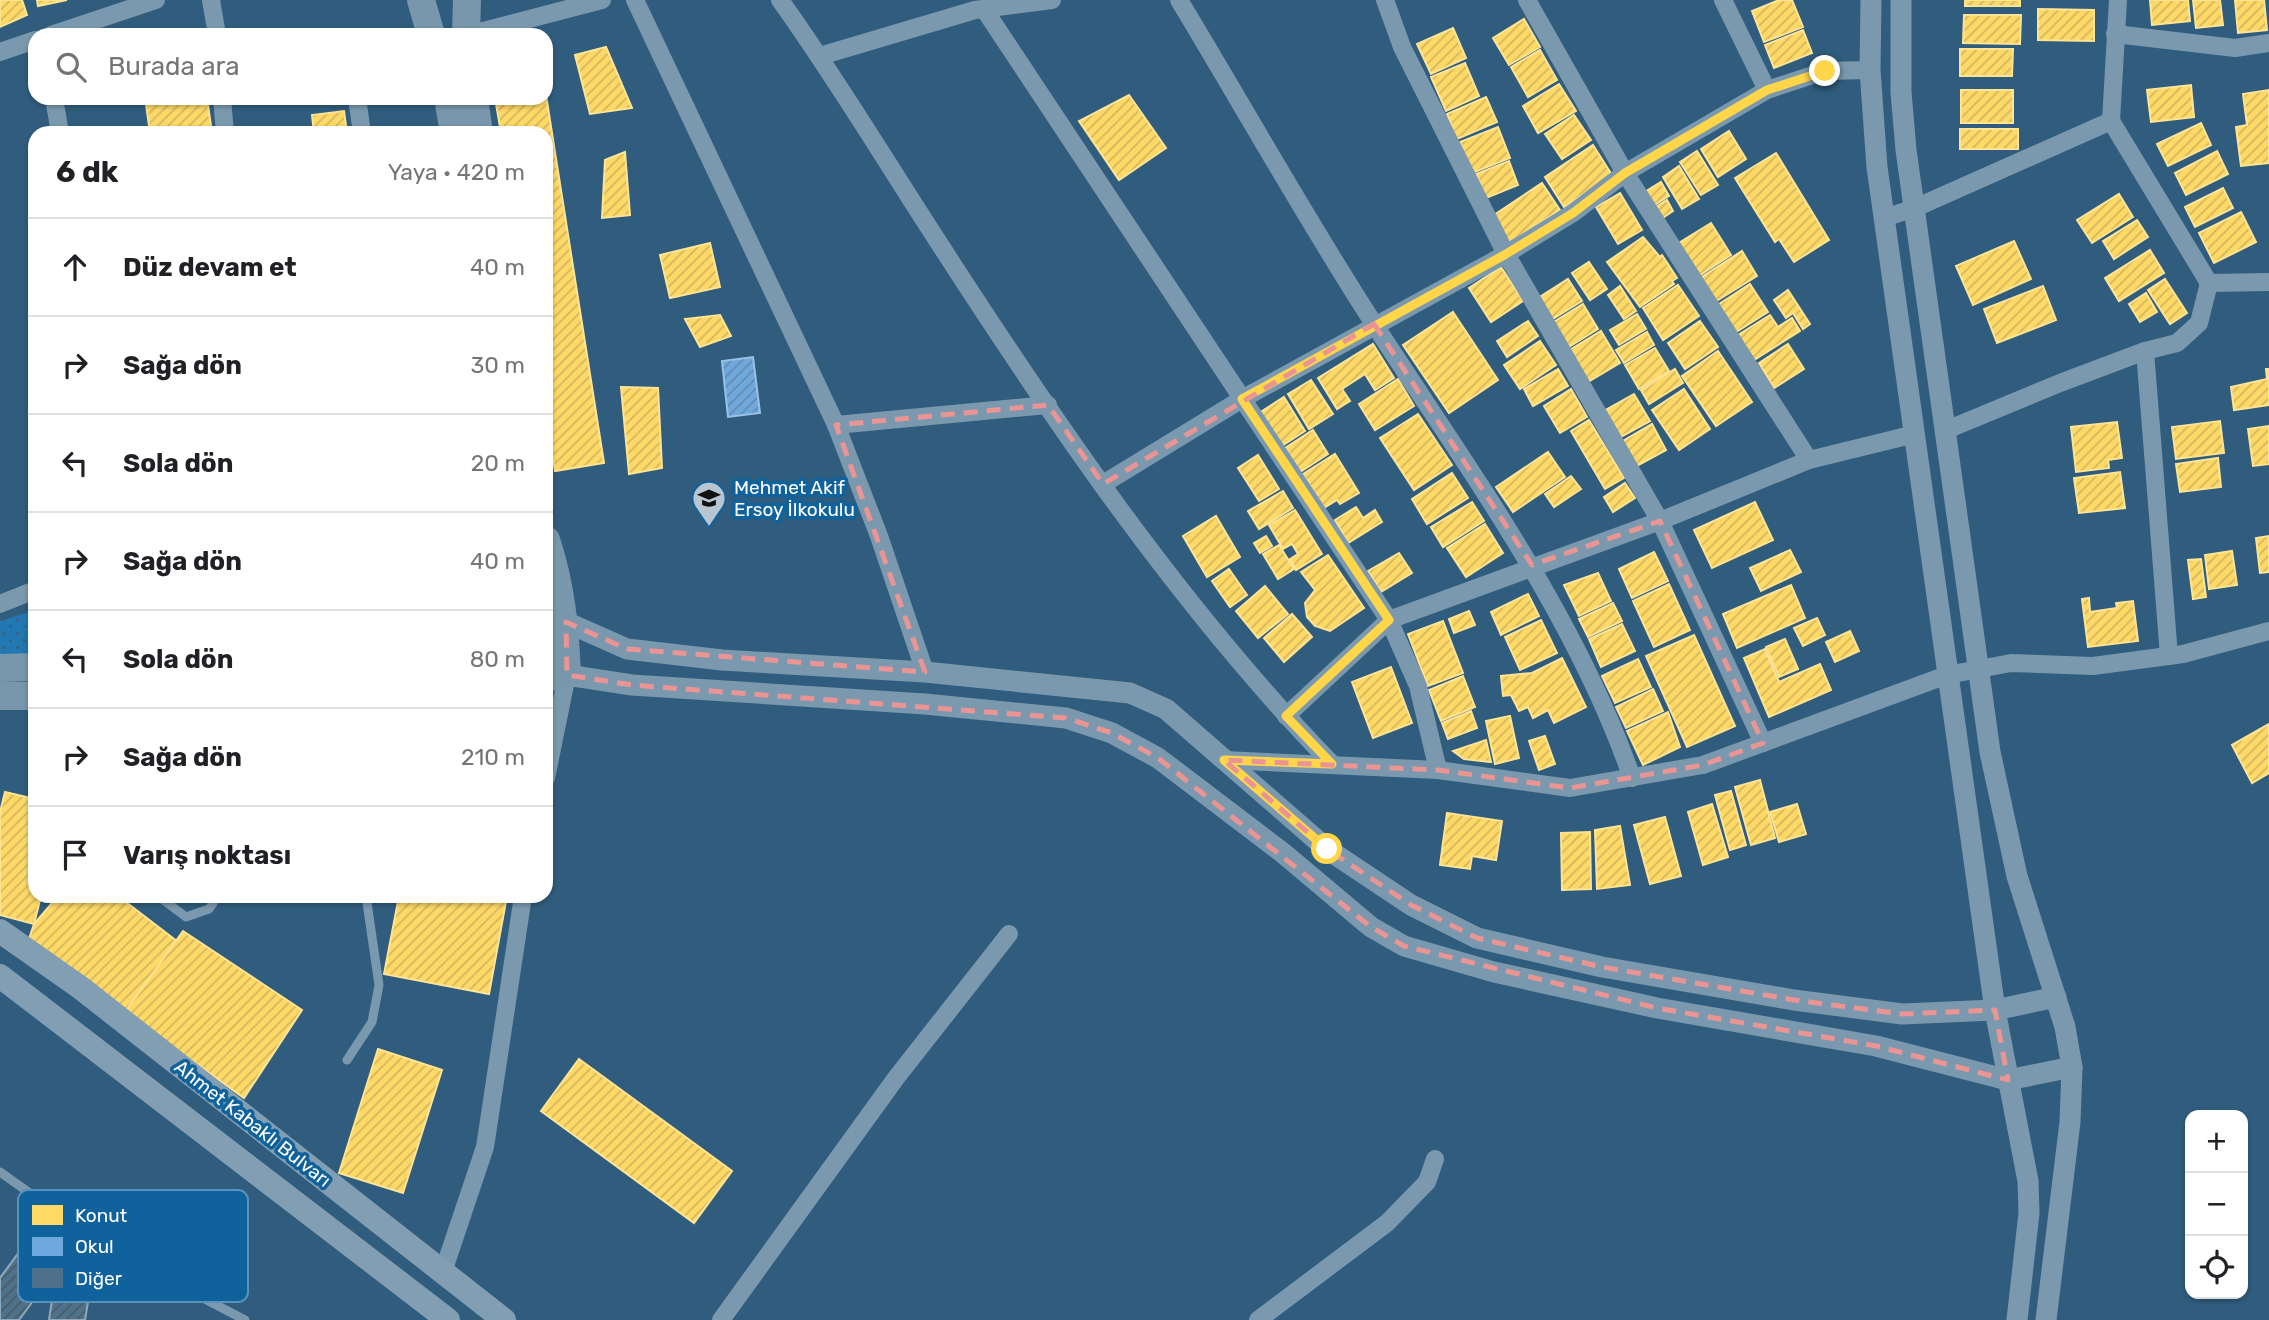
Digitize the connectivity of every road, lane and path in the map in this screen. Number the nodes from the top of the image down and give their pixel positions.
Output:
1 (156, 0) edge
2 (211, 0) edge
3 (421, 0) edge
4 (467, 0) edge
5 (602, 0) edge
6 (635, 0) edge
7 (780, 0) edge
8 (1052, 0) edge
9 (1179, 0) edge
10 (1385, 0) edge
11 (1527, 0) edge
12 (1723, 0) edge
13 (1871, 0) edge
14 (1901, 0) edge
15 (2118, 0) edge
16 (979, 7) edge
17 (72, 28) edge
18 (216, 28) edge
19 (429, 28) edge
20 (467, 28) edge
21 (494, 28) edge
22 (2115, 34) junction
23 (28, 42) edge
24 (2269, 43) edge
25 (0, 52) edge
26 (820, 56) junction
27 (1870, 70) junction
28 (1767, 90) junction
29 (55, 105) edge
30 (223, 105) edge
31 (358, 105) edge
32 (449, 105) edge
33 (475, 105) edge
34 (2111, 121) junction
35 (59, 126) edge
36 (224, 126) edge
37 (361, 126) edge
38 (453, 126) edge
39 (478, 126) edge
40 (1625, 173) junction
41 (1915, 208) junction
42 (1884, 218) junction
43 (1506, 254) junction
44 (2269, 282) edge
45 (2209, 283) junction
46 (1374, 324) junction
47 (2145, 351) junction
48 (1242, 399) junction
49 (1048, 405) junction
50 (836, 425) junction
51 (1944, 431) junction
52 (1915, 434) junction
53 (1809, 460) junction
54 (1103, 484) junction
55 (1660, 521) junction
56 (553, 560) edge
57 (1532, 565) junction
58 (28, 593) edge
59 (0, 604) edge
60 (1389, 620) junction
61 (556, 621) edge
62 (2269, 631) edge
63 (2169, 656) junction
64 (28, 667) edge
65 (1978, 667) junction
66 (0, 668) edge
67 (925, 672) junction
68 (1948, 675) junction
69 (556, 676) edge
70 (28, 695) edge
71 (0, 696) edge
72 (553, 707) edge
73 (1286, 716) junction
74 (1763, 743) junction
75 (1224, 760) junction
76 (1332, 764) junction
77 (1438, 770) junction
78 (1632, 778) junction
79 (167, 903) edge
80 (213, 903) edge
81 (367, 903) edge
82 (522, 903) edge
83 (0, 931) edge
84 (1009, 934) dead end
85 (0, 976) edge
86 (2056, 997) junction
87 (1995, 1010) junction
88 (347, 1060) dead end
89 (2073, 1067) junction
90 (2008, 1080) junction
91 (1435, 1159) dead end
92 (0, 1172) edge
93 (25, 1190) edge
94 (443, 1272) junction
95 (210, 1302) edge
96 (244, 1320) edge
97 (448, 1320) edge
98 (504, 1320) edge
99 (721, 1320) edge
100 (1258, 1320) edge
101 (2017, 1320) edge
102 (2046, 1320) edge

1 - 17 street
2 - 18 street
3 - 19 main road
4 - 20 main road
5 - 21 street
6 - 50 street
7 - 26 street
8 - 16 street
9 - 46 street
10 - 43 street
11 - 40 street
12 - 28 street
13 - 27 street
14 - 41 street
15 - 22 street
16 - 26 street
16 - 48 street
22 - 24 street
22 - 34 street
23 - 25 street
26 - 49 street
27 - 28 street
27 - 42 street
28 - 40 street
29 - 35 street
30 - 36 street
31 - 37 street
32 - 38 main road
33 - 39 main road
34 - 41 street
34 - 45 street
40 - 43 street
40 - 53 street
41 - 42 street
41 - 51 street
42 - 52 street
43 - 46 street
43 - 55 street
44 - 45 street
45 - 47 street
46 - 48 street
46 - 57 street
47 - 51 street
47 - 63 street
48 - 54 street
48 - 60 street
49 - 50 street
49 - 54 street
50 - 67 street
51 - 65 street
52 - 53 street
52 - 68 street
53 - 55 street
54 - 73 street
55 - 57 street
55 - 74 street
56 - 61 main road
57 - 60 street
57 - 78 street
58 - 59 street
60 - 73 street
60 - 77 street
61 - 67 street
61 - 69 main road
62 - 63 street
63 - 65 street
64 - 66 main road
65 - 68 street
65 - 86 street
67 - 75 street
68 - 74 street
68 - 87 street
69 - 72 street
69 - 90 street
70 - 71 main road
73 - 76 street
74 - 78 street
75 - 76 street
75 - 87 street
76 - 77 street
77 - 78 street
79 - 80 lane
81 - 88 lane
82 - 94 street
83 - 94 main road, Ahmet Kabaklı Bulvarı
84 - 99 street
85 - 97 main road, Ahmet Kabaklı Bulvarı
86 - 87 street
86 - 89 street
87 - 90 street
89 - 90 street
89 - 102 street
90 - 101 street
91 - 100 street
92 - 93 lane
94 - 98 main road, Ahmet Kabaklı Bulvarı
95 - 96 lane

